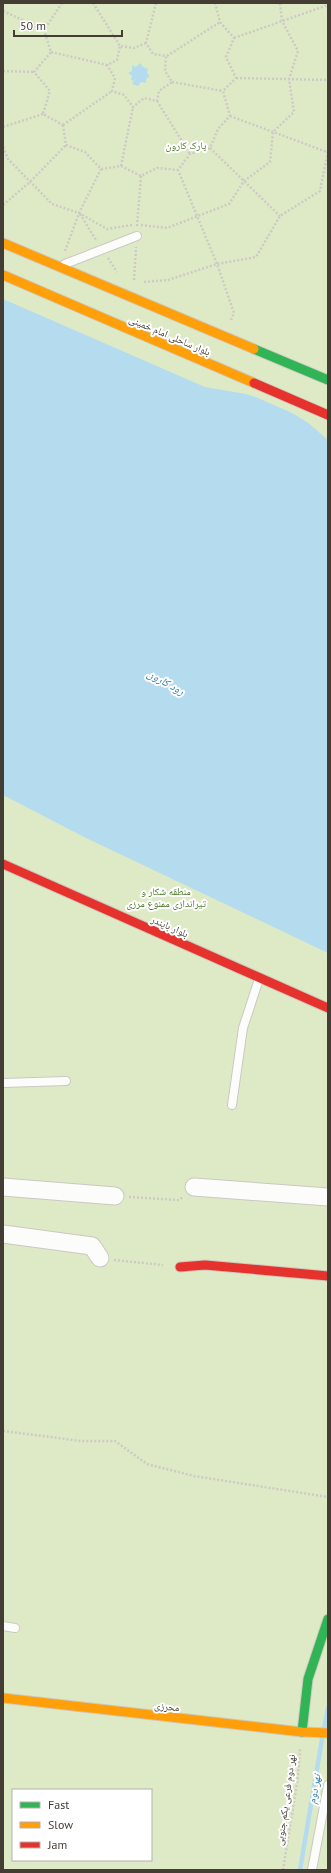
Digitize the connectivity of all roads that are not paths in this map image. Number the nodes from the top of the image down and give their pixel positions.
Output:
1 (137, 236) dead end
2 (3, 243) edge
3 (59, 267) junction
4 (3, 275) edge
5 (328, 380) edge
6 (328, 414) edge
7 (3, 864) edge
8 (260, 978) junction
9 (328, 1008) edge
10 (66, 1082) dead end
11 (3, 1083) edge
12 (232, 1105) dead end
13 (3, 1187) edge
14 (194, 1187) road end
15 (115, 1196) road end
16 (328, 1197) edge
17 (3, 1234) edge
18 (100, 1258) road end
19 (180, 1267) road end
20 (328, 1276) edge
21 (328, 1619) edge
22 (3, 1626) edge
23 (15, 1628) dead end
24 (3, 1698) edge
25 (302, 1732) junction
26 (328, 1733) edge
27 (328, 1785) edge
28 (312, 1870) edge

1 - 3 lane
2 - 3 street, بلوار ساحلی امام خمینی
3 - 5 street, بلوار ساحلی امام خمینی
4 - 6 street, بلوار ساحلی امام خمینی
7 - 8 street, بلوار بایندر
8 - 9 street, بلوار بایندر
8 - 12 lane
10 - 11 lane
13 - 15 street
14 - 16 street
17 - 18 street
19 - 20 street
21 - 25 street
22 - 23 lane
24 - 25 street, محرزی
25 - 26 street, محرزی
27 - 28 lane

